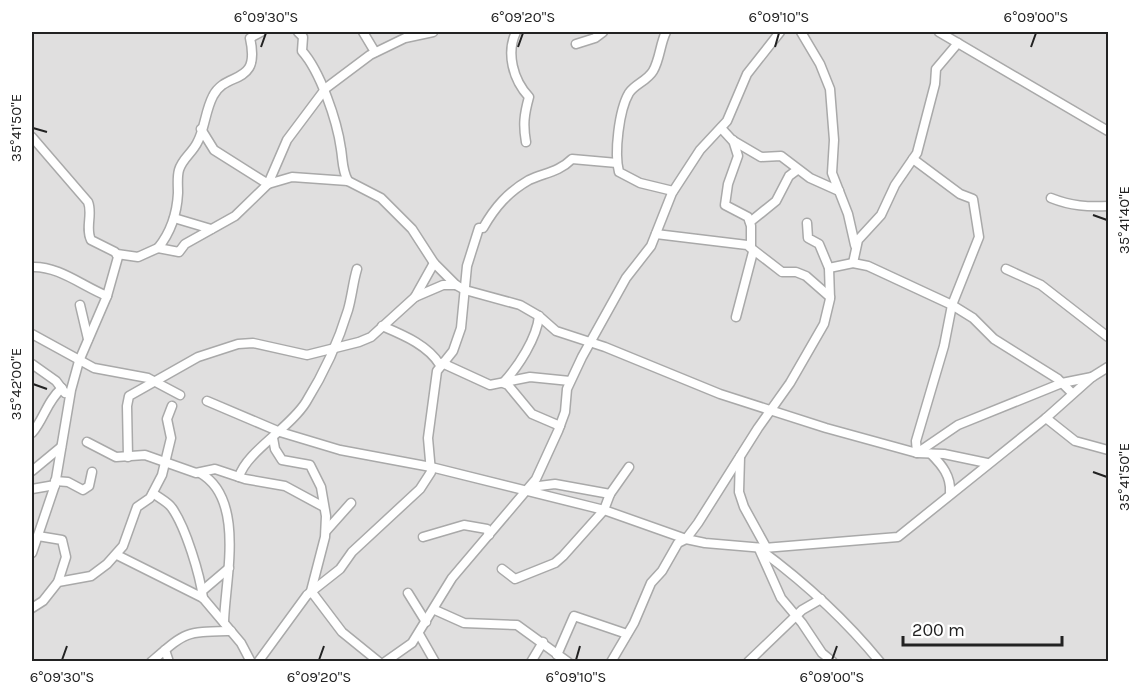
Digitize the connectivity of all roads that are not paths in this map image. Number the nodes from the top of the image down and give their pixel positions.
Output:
1 (261, 32) edge
2 (298, 32) edge
3 (363, 32) edge
4 (433, 32) edge
5 (516, 32) edge
6 (603, 32) edge
7 (666, 32) edge
8 (780, 32) edge
9 (801, 32) edge
10 (939, 32) edge
11 (410, 34) edge
12 (958, 43) junction
13 (576, 44) dead end
14 (375, 52) junction
15 (326, 88) junction
16 (721, 128) junction
17 (201, 129) junction
18 (1108, 131) edge
19 (32, 137) edge
20 (732, 140) junction
21 (526, 142) dead end
22 (913, 159) junction
23 (617, 163) junction
24 (797, 170) junction
25 (348, 181) junction
26 (268, 184) junction
27 (673, 191) junction
28 (839, 191) junction
29 (1051, 198) dead end
30 (1108, 206) edge
31 (174, 218) junction
32 (750, 222) junction
33 (807, 223) dead end
34 (212, 229) junction
35 (656, 234) junction
36 (855, 245) junction
37 (159, 248) junction
38 (752, 250) junction
39 (117, 254) junction
40 (853, 262) junction
41 (434, 263) junction
42 (32, 267) edge
43 (829, 268) junction
44 (357, 269) dead end
45 (1006, 269) dead end
46 (456, 285) junction
47 (465, 290) junction
48 (107, 296) junction
49 (415, 297) junction
50 (830, 297) junction
51 (80, 305) dead end
52 (952, 305) junction
53 (539, 316) junction
54 (736, 317) dead end
55 (382, 326) junction
56 (32, 334) edge
57 (1108, 337) edge
58 (88, 339) junction
59 (590, 344) junction
60 (333, 347) junction
61 (79, 361) junction
62 (32, 364) edge
63 (441, 364) junction
64 (1108, 367) edge
65 (1092, 377) junction
66 (154, 380) junction
67 (570, 381) junction
68 (1062, 382) junction
69 (503, 383) junction
70 (62, 388) junction
71 (1072, 393) junction
72 (180, 395) dead end
73 (69, 400) junction
74 (207, 401) dead end
75 (172, 406) dead end
76 (772, 409) junction
77 (1046, 418) junction
78 (560, 426) junction
79 (32, 433) edge
80 (277, 435) junction
81 (87, 442) dead end
82 (61, 447) junction
83 (1108, 450) edge
84 (917, 453) junction
85 (931, 454) junction
86 (740, 456) junction
87 (128, 457) junction
88 (165, 460) junction
89 (987, 463) junction
90 (431, 467) junction
91 (629, 467) dead end
92 (32, 471) edge
93 (92, 472) dead end
94 (200, 473) junction
95 (239, 477) junction
96 (55, 483) junction
97 (723, 485) junction
98 (32, 489) edge
99 (529, 489) junction
100 (740, 489) junction
101 (950, 492) junction
102 (153, 493) junction
103 (609, 494) junction
104 (351, 503) dead end
105 (322, 506) junction
106 (604, 510) junction
107 (326, 531) junction
108 (489, 535) junction
109 (423, 537) dead end
110 (686, 539) junction
111 (35, 540) edge
112 (762, 548) junction
113 (32, 553) edge
114 (117, 555) junction
115 (229, 568) junction
116 (502, 569) dead end
117 (58, 582) junction
118 (311, 591) junction
119 (408, 593) dead end
120 (202, 595) junction
121 (821, 599) junction
122 (32, 608) edge
123 (435, 610) junction
124 (796, 615) junction
125 (224, 622) junction
126 (426, 622) junction
127 (231, 631) junction
128 (419, 634) junction
129 (627, 634) junction
130 (543, 642) junction
131 (165, 650) junction
132 (558, 655) junction
133 (152, 662) edge
134 (169, 662) edge
135 (251, 662) edge
136 (258, 662) edge
137 (379, 662) edge
138 (385, 662) edge
139 (435, 662) edge
140 (531, 662) edge
141 (568, 662) edge
142 (611, 662) edge
143 (748, 662) edge
144 (834, 662) edge
145 (880, 662) edge

1 - 17 street
2 - 15 street
3 - 14 street
4 - 11 street
5 - 21 street
6 - 13 street
7 - 23 street
8 - 16 street
9 - 28 street
10 - 12 street
11 - 14 street
12 - 18 street
12 - 22 street
14 - 15 street
15 - 25 street
15 - 26 street
16 - 20 street
16 - 27 street
17 - 26 street
17 - 31 street
19 - 39 street
20 - 24 street
20 - 32 street
22 - 36 street
22 - 52 street
23 - 27 street
23 - 47 street
24 - 28 street
24 - 32 street
25 - 26 street
25 - 41 street
26 - 34 street
27 - 35 street
28 - 36 street
29 - 30 street
31 - 34 street
31 - 37 street
32 - 38 street
33 - 43 street
34 - 37 street
35 - 38 street
35 - 59 street
36 - 40 street
37 - 39 street
38 - 50 street
38 - 54 street
39 - 48 street
40 - 43 street
40 - 52 street
41 - 46 street
41 - 49 street
42 - 48 street
43 - 50 street
44 - 60 street
45 - 57 street
46 - 47 street
46 - 49 street
47 - 53 street
47 - 63 street
48 - 58 street
49 - 55 street
50 - 76 street
51 - 58 street
52 - 68 street
52 - 84 street
53 - 59 street
53 - 69 street
55 - 60 street
55 - 63 street
56 - 61 street
58 - 61 street
59 - 67 street
59 - 76 street
60 - 66 street
60 - 80 street
61 - 66 street
61 - 73 street
62 - 70 street
63 - 69 street
63 - 90 street
64 - 65 street
65 - 68 street
65 - 71 street
66 - 72 street
66 - 87 street
67 - 69 street
67 - 78 street
68 - 71 street
68 - 84 street
69 - 78 street
70 - 73 street
70 - 79 street
71 - 77 street
73 - 82 street
74 - 80 street
75 - 88 street
76 - 84 street
76 - 86 street
77 - 83 street
77 - 89 street
78 - 99 street
80 - 90 street
80 - 95 street
80 - 105 street
81 - 87 street
82 - 92 street
82 - 96 street
84 - 85 street
85 - 89 street
85 - 101 street
86 - 97 street
86 - 100 street
87 - 88 street
88 - 94 street
88 - 102 street
89 - 101 street
90 - 99 street
90 - 118 street
91 - 103 street
93 - 96 street
94 - 95 street
94 - 115 street
95 - 105 street
96 - 98 street
96 - 111 street
97 - 100 street
97 - 110 street
99 - 103 street
99 - 106 street
99 - 108 street
100 - 112 street
101 - 112 street
102 - 114 street
102 - 120 street
103 - 106 street
104 - 107 street
105 - 107 street
106 - 110 street
106 - 116 street
107 - 118 street
108 - 109 street
108 - 123 street
110 - 112 street
110 - 129 street
111 - 113 street
111 - 117 street
112 - 121 street
112 - 124 street
114 - 117 street
114 - 120 street
115 - 120 street
115 - 125 street
117 - 122 street
118 - 136 street
118 - 137 street
119 - 126 street
120 - 125 street
121 - 124 street
121 - 145 street
123 - 126 street
123 - 130 street
124 - 143 street
124 - 144 street
125 - 127 street
126 - 128 street
127 - 131 street
127 - 135 street
128 - 138 street
128 - 139 street
129 - 132 street
129 - 142 street
130 - 132 street
130 - 140 street
131 - 133 street
131 - 134 street
132 - 141 street

